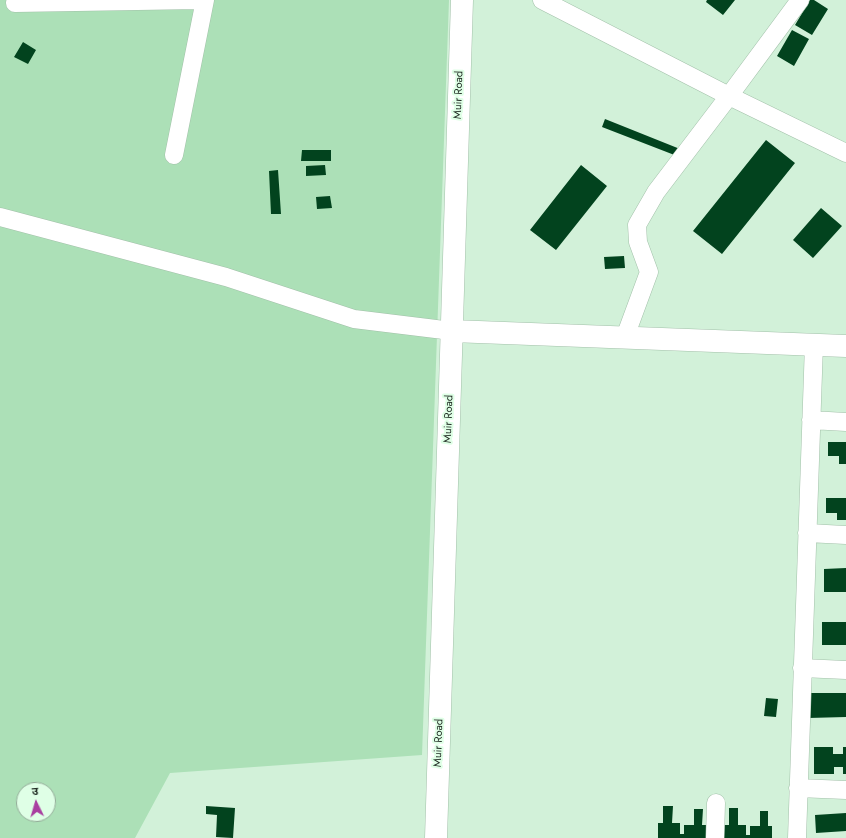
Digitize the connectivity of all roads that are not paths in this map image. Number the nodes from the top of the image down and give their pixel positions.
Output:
1 (198, 0) edge
2 (204, 0) edge
3 (462, 0) edge
4 (542, 0) edge
5 (800, 0) edge
6 (15, 3) dead end
7 (729, 96) junction
8 (846, 153) edge
9 (174, 155) dead end
10 (0, 217) edge
11 (452, 331) junction
12 (625, 338) junction
13 (814, 344) junction
14 (846, 346) edge
15 (811, 420) junction
16 (846, 422) edge
17 (807, 533) junction
18 (846, 535) edge
19 (802, 668) junction
20 (846, 670) edge
21 (798, 788) junction
22 (846, 790) edge
23 (716, 803) dead end
24 (436, 838) edge
25 (715, 838) edge
26 (797, 838) edge

1 - 2 street
1 - 6 street
2 - 9 street
3 - 11 main road, Muir Road
4 - 7 street
5 - 7 street
7 - 8 street
7 - 12 street
10 - 11 street
11 - 12 main road
11 - 24 main road, Muir Road
12 - 13 main road
13 - 14 main road
13 - 15 street
15 - 16 street
15 - 17 street
17 - 18 street
17 - 19 street
19 - 20 street
19 - 21 street
21 - 22 street
21 - 26 street
23 - 25 street

